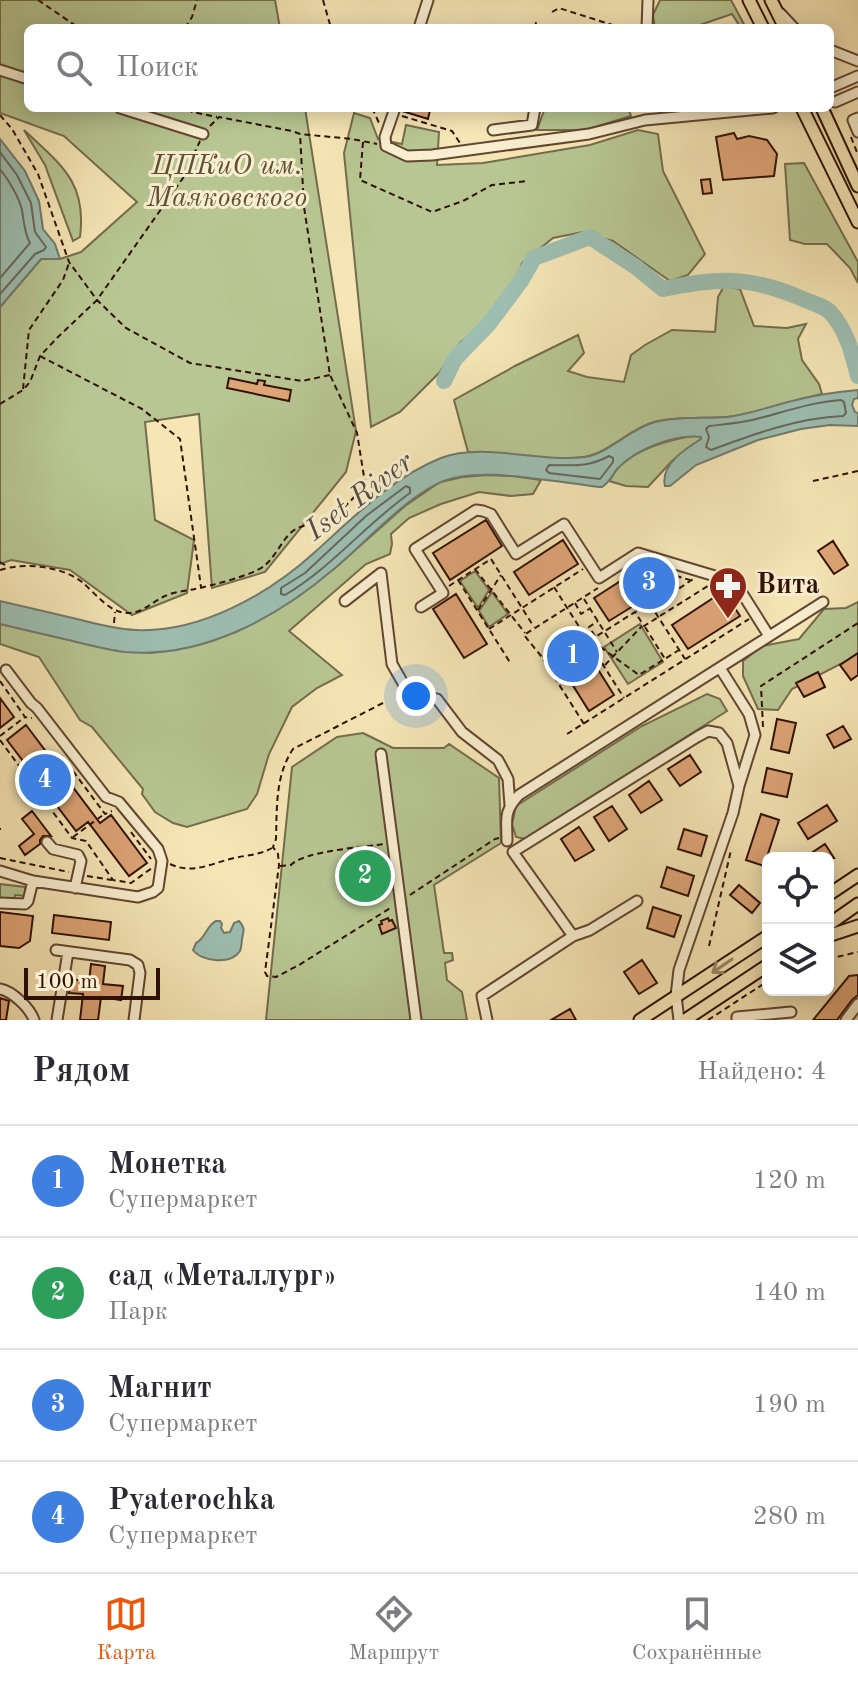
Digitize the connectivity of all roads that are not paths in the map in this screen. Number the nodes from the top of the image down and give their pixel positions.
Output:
1 (428, 0) edge
2 (648, 0) edge
3 (749, 0) edge
4 (772, 3) edge
5 (420, 24) edge
6 (647, 24) edge
7 (761, 24) edge
8 (783, 24) edge
9 (790, 24) edge
10 (834, 52) edge
11 (858, 61) edge
12 (0, 70) edge
13 (858, 76) edge
14 (24, 78) edge
15 (834, 86) edge
16 (858, 92) edge
17 (834, 102) edge
18 (133, 112) edge
19 (394, 112) edge
20 (534, 112) edge
21 (715, 112) edge
22 (804, 112) edge
23 (824, 112) edge
24 (858, 118) edge
25 (507, 128) junction
26 (493, 130) dead end
27 (858, 132) edge
28 (203, 134) road end
29 (511, 143) junction
30 (858, 186) edge
31 (858, 222) edge
32 (345, 601) dead end
33 (823, 602) dead end
34 (421, 607) dead end
35 (769, 636) junction
36 (720, 668) junction
37 (6, 670) dead end
38 (381, 754) dead end
39 (739, 786) junction
40 (510, 805) junction
41 (507, 841) road end
42 (47, 842) dead end
43 (0, 871) edge
44 (858, 874) edge
45 (33, 881) junction
46 (75, 888) junction
47 (834, 891) edge
48 (637, 901) dead end
49 (0, 903) edge
50 (858, 904) edge
51 (829, 924) edge
52 (858, 926) edge
53 (834, 934) edge
54 (573, 936) junction
55 (762, 940) edge
56 (56, 950) dead end
57 (68, 952) junction
58 (762, 969) edge
59 (0, 989) edge
60 (676, 996) junction
61 (858, 1004) edge
62 (791, 1012) dead end
63 (34, 1020) edge
64 (57, 1020) edge
65 (134, 1020) edge
66 (416, 1020) edge
67 (487, 1020) edge
68 (640, 1020) edge
69 (679, 1020) edge
70 (685, 1020) edge
71 (737, 1020) edge
72 (846, 1020) edge

1 - 5 street
2 - 6 street
3 - 7 main road
4 - 8 main road
4 - 9 street
10 - 11 street
12 - 14 street
13 - 15 street
16 - 17 street
18 - 28 street
19 - 29 street
20 - 25 street
21 - 29 street
22 - 31 main road
23 - 30 main road
24 - 27 street
25 - 26 street
25 - 29 street
32 - 40 street
33 - 35 street
34 - 35 street
35 - 36 street
36 - 39 street
36 - 40 street
37 - 46 street
38 - 66 street
39 - 54 street
39 - 60 street
40 - 41 street
42 - 46 street
43 - 45 street
44 - 47 main road
45 - 46 street
45 - 49 street
48 - 54 street
50 - 51 main road
52 - 53 main road
54 - 67 street
55 -> 60 main road
56 - 57 street
57 - 64 street
57 - 65 street
58 - 70 main road
59 - 63 street
60 - 68 main road
60 - 69 street
61 - 72 street
62 - 71 street

